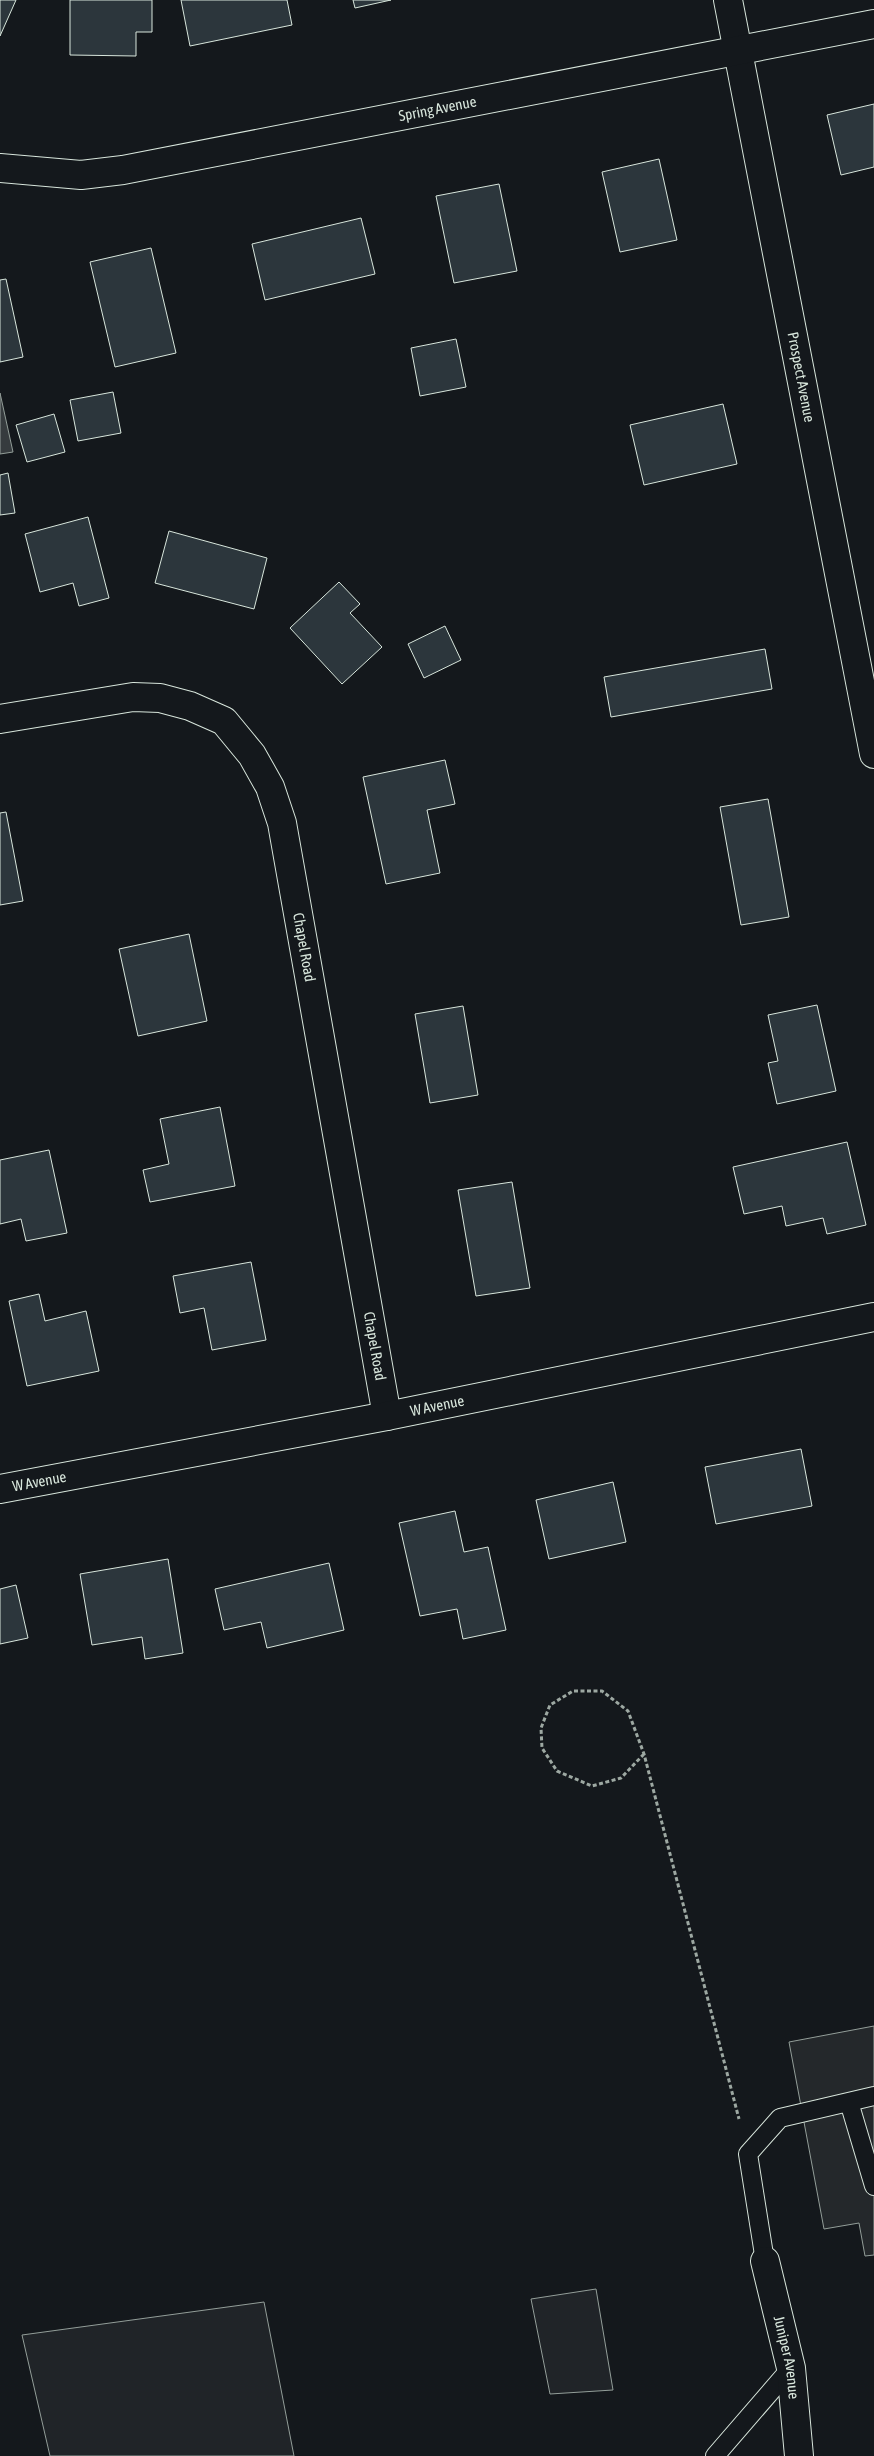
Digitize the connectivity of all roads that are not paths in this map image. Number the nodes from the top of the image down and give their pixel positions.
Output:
1 (728, 0) edge
2 (874, 24) edge
3 (738, 50) junction
4 (0, 168) edge
5 (0, 719) edge
6 (874, 754) edge
7 (874, 1317) edge
8 (387, 1416) junction
9 (0, 1489) edge
10 (874, 2096) edge
11 (849, 2102) junction
12 (874, 2186) edge
13 (764, 2261) joint
14 (791, 2368) junction
15 (715, 2456) edge
16 (799, 2456) edge

1 - 3 street, Prospect Avenue
2 - 3 street, Spring Avenue
3 - 4 street, Spring Avenue
3 - 6 street, Prospect Avenue
5 - 8 street, Chapel Road
7 - 8 street, W Avenue
8 - 9 street, W Avenue
10 - 11 lane
11 - 12 lane
11 - 13 lane
13 - 14 street, Juniper Avenue
14 - 15 lane
14 - 16 street, Juniper Avenue

